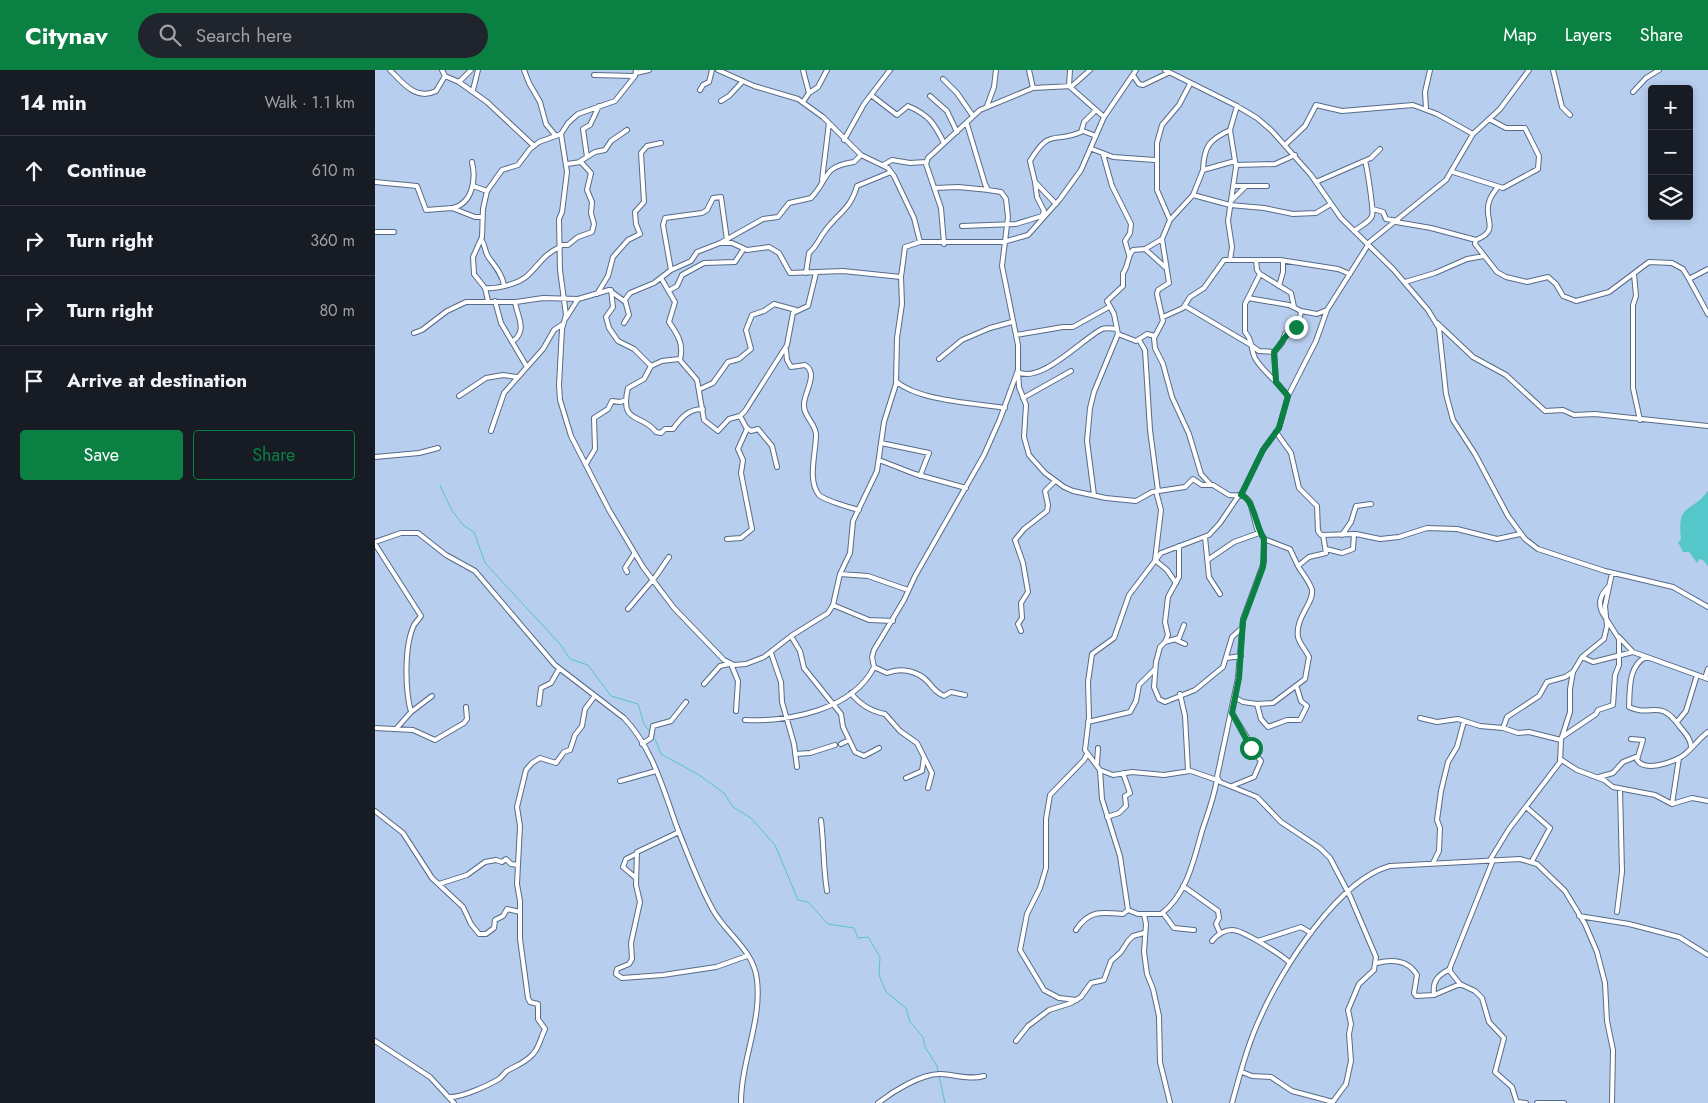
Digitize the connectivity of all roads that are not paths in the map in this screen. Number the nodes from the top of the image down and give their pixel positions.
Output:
1 (390, 70) edge
2 (442, 70) edge
3 (471, 70) edge
4 (478, 70) edge
5 (524, 70) edge
6 (649, 70) edge
7 (712, 70) edge
8 (718, 70) edge
9 (731, 70) edge
10 (803, 70) edge
11 (827, 70) edge
12 (996, 70) edge
13 (1070, 70) edge
14 (1090, 70) edge
15 (1137, 70) edge
16 (1430, 70) edge
17 (1529, 70) edge
18 (1553, 70) edge
19 (1659, 70) edge
20 (887, 71) edge
21 (1030, 71) edge
22 (1166, 71) edge
23 (636, 73) edge
24 (594, 75) dead end
25 (730, 75) junction
26 (1133, 75) junction
27 (445, 76) junction
28 (743, 80) junction
29 (943, 80) dead end
30 (459, 82) junction
31 (1190, 84) junction
32 (1069, 86) junction
33 (1033, 88) junction
34 (473, 90) junction
35 (700, 90) dead end
36 (1633, 92) dead end
37 (809, 93) junction
38 (871, 95) junction
39 (929, 96) dead end
40 (721, 101) dead end
41 (803, 102) junction
42 (599, 106) junction
43 (1237, 106) junction
44 (986, 108) junction
45 (1426, 109) junction
46 (1096, 110) junction
47 (1570, 114) dead end
48 (973, 116) junction
49 (1104, 117) junction
50 (1489, 119) junction
51 (829, 123) junction
52 (967, 124) junction
53 (627, 130) dead end
54 (1230, 130) junction
55 (1083, 131) junction
56 (957, 132) junction
57 (561, 134) junction
58 (1473, 134) junction
59 (555, 135) junction
60 (1096, 136) junction
61 (844, 140) junction
62 (661, 143) dead end
63 (944, 143) junction
64 (1285, 144) junction
65 (534, 146) junction
66 (1092, 149) junction
67 (1380, 149) dead end
68 (1103, 154) junction
69 (861, 155) junction
70 (1295, 155) junction
71 (587, 157) junction
72 (1155, 160) junction
73 (1365, 161) junction
74 (472, 162) dead end
75 (579, 162) junction
76 (926, 162) junction
77 (1235, 163) junction
78 (567, 164) junction
79 (883, 165) junction
80 (1203, 170) junction
81 (891, 172) junction
82 (1453, 172) junction
83 (822, 181) junction
84 (375, 182) edge
85 (1035, 182) junction
86 (1316, 182) junction
87 (473, 186) junction
88 (1233, 186) junction
89 (1246, 186) junction
90 (1267, 186) dead end
91 (935, 188) junction
92 (1497, 188) junction
93 (487, 190) junction
94 (990, 191) junction
95 (1193, 195) junction
96 (1231, 203) junction
97 (1056, 204) junction
98 (1331, 204) junction
99 (453, 208) junction
100 (1373, 209) junction
101 (482, 217) junction
102 (1170, 220) junction
103 (1397, 221) junction
104 (1006, 223) junction
105 (962, 226) dead end
106 (1354, 231) junction
107 (375, 232) edge
108 (394, 232) dead end
109 (1162, 238) junction
110 (481, 239) junction
111 (727, 240) junction
112 (1476, 240) junction
113 (722, 242) junction
114 (920, 242) junction
115 (1003, 242) junction
116 (944, 244) junction
117 (1367, 245) junction
118 (560, 246) junction
119 (1145, 249) junction
120 (743, 250) junction
121 (1484, 256) junction
122 (1129, 258) junction
123 (1230, 260) junction
124 (1255, 260) junction
125 (1283, 261) junction
126 (1165, 267) junction
127 (1708, 268) edge
128 (671, 270) junction
129 (806, 273) junction
130 (816, 273) junction
131 (1260, 274) junction
132 (1350, 274) junction
133 (1634, 274) junction
134 (661, 278) junction
135 (901, 278) junction
136 (1689, 278) junction
137 (1405, 282) junction
138 (504, 285) junction
139 (1279, 286) junction
140 (485, 288) junction
141 (611, 290) junction
142 (669, 290) junction
143 (597, 294) junction
144 (563, 298) junction
145 (1248, 298) junction
146 (578, 299) junction
147 (625, 300) junction
148 (488, 301) junction
149 (495, 302) junction
150 (515, 302) junction
151 (1185, 306) junction
152 (1109, 307) junction
153 (1294, 307) junction
154 (796, 310) junction
155 (1327, 310) junction
156 (1301, 311) junction
157 (1708, 314) edge
158 (1163, 317) junction
159 (564, 322) junction
160 (1012, 322) junction
161 (1437, 322) junction
162 (624, 324) dead end
163 (1118, 332) junction
164 (414, 333) dead end
165 (1016, 335) junction
166 (1155, 336) junction
167 (1139, 340) junction
168 (513, 341) junction
169 (1251, 345) junction
170 (786, 347) junction
171 (1155, 348) junction
172 (1145, 350) junction
173 (1274, 352) junction
174 (939, 359) dead end
175 (680, 360) junction
176 (651, 366) junction
177 (527, 367) junction
178 (1071, 370) dead end
179 (1018, 371) junction
180 (517, 377) junction
181 (897, 382) junction
182 (1276, 382) junction
183 (700, 389) junction
184 (459, 396) dead end
185 (1288, 396) junction
186 (1023, 398) junction
187 (626, 400) junction
188 (1005, 408) junction
189 (703, 409) junction
190 (740, 416) junction
191 (1640, 420) junction
192 (1708, 426) edge
193 (746, 427) junction
194 (491, 432) dead end
195 (1276, 432) junction
196 (881, 443) junction
197 (438, 448) dead end
198 (375, 457) edge
199 (879, 460) junction
200 (586, 464) junction
201 (777, 467) dead end
202 (921, 476) junction
203 (1055, 481) junction
204 (1211, 485) junction
205 (966, 488) junction
206 (1157, 491) junction
207 (1094, 494) junction
208 (1240, 495) junction
209 (1371, 504) dead end
210 (859, 510) junction
211 (1259, 533) junction
212 (1353, 534) junction
213 (1520, 534) junction
214 (1323, 535) junction
215 (1342, 535) junction
216 (1205, 537) junction
217 (727, 539) dead end
218 (1264, 539) junction
219 (375, 543) edge
220 (1179, 546) junction
221 (1326, 549) junction
222 (634, 554) junction
223 (669, 557) dead end
224 (1209, 559) junction
225 (1155, 560) junction
226 (1298, 566) junction
227 (627, 572) dead end
228 (1612, 573) junction
229 (840, 574) junction
230 (653, 579) junction
231 (1176, 582) junction
232 (908, 590) junction
233 (1220, 594) dead end
234 (833, 605) junction
235 (1708, 607) edge
236 (628, 609) dead end
237 (1606, 619) junction
238 (893, 621) junction
239 (1184, 625) dead end
240 (1242, 628) junction
241 (1021, 631) dead end
242 (791, 636) junction
243 (1619, 637) junction
244 (1176, 640) junction
245 (1165, 642) junction
246 (1185, 644) dead end
247 (771, 652) junction
248 (1633, 652) junction
249 (1620, 655) junction
250 (1241, 656) junction
251 (1582, 657) junction
252 (1646, 657) junction
253 (1227, 658) junction
254 (730, 664) junction
255 (874, 667) junction
256 (559, 669) junction
257 (1155, 669) junction
258 (1708, 669) edge
259 (1573, 672) junction
260 (1697, 675) junction
261 (1706, 678) edge
262 (704, 684) dead end
263 (1297, 688) junction
264 (851, 693) junction
265 (1180, 694) junction
266 (965, 695) dead end
267 (432, 696) dead end
268 (594, 696) junction
269 (1234, 697) junction
270 (686, 702) dead end
271 (833, 703) junction
272 (539, 704) dead end
273 (1257, 704) junction
274 (466, 707) dead end
275 (736, 711) dead end
276 (411, 712) junction
277 (1232, 713) junction
278 (786, 718) junction
279 (1420, 718) dead end
280 (745, 720) dead end
281 (1464, 721) junction
282 (1088, 722) junction
283 (1677, 722) junction
284 (375, 728) edge
285 (1503, 728) junction
286 (396, 729) junction
287 (1708, 732) edge
288 (1631, 738) dead end
289 (1562, 739) junction
290 (849, 740) junction
291 (642, 744) junction
292 (841, 744) dead end
293 (835, 745) dead end
294 (1691, 747) junction
295 (879, 748) dead end
296 (1097, 748) dead end
297 (795, 754) junction
298 (924, 754) junction
299 (1087, 754) junction
300 (1638, 756) junction
301 (1679, 758) junction
302 (1560, 759) junction
303 (1097, 763) junction
304 (797, 767) dead end
305 (1100, 770) junction
306 (656, 771) junction
307 (1190, 771) junction
308 (1123, 774) junction
309 (1594, 777) junction
310 (906, 778) dead end
311 (1217, 779) junction
312 (620, 781) dead end
313 (1232, 786) junction
314 (927, 788) dead end
315 (1620, 789) junction
316 (1708, 801) edge
317 (1672, 804) junction
318 (1526, 807) junction
319 (375, 811) edge
320 (1107, 817) junction
321 (821, 820) dead end
322 (679, 832) junction
323 (636, 854) junction
324 (1492, 860) junction
325 (1532, 861) junction
326 (1433, 863) junction
327 (518, 865) junction
328 (635, 878) junction
329 (439, 884) junction
330 (1183, 886) junction
331 (827, 891) dead end
332 (1348, 892) junction
333 (1128, 910) junction
334 (520, 912) junction
335 (1163, 912) junction
336 (1617, 912) dead end
337 (1144, 914) junction
338 (1579, 916) junction
339 (1076, 930) dead end
340 (1193, 930) dead end
341 (1144, 933) junction
342 (1220, 933) junction
343 (1311, 933) junction
344 (1212, 941) dead end
345 (1258, 941) junction
346 (1708, 955) edge
347 (747, 956) junction
348 (1289, 962) junction
349 (1377, 962) junction
350 (1449, 969) junction
351 (1460, 984) junction
352 (1434, 995) junction
353 (1077, 1000) junction
354 (375, 1041) edge
355 (1016, 1041) dead end
356 (1242, 1072) junction
357 (984, 1076) dead end
358 (449, 1097) junction
359 (1332, 1102) edge
360 (1517, 1102) edge
361 (454, 1103) edge
362 (741, 1103) edge
363 (878, 1103) edge
364 (1171, 1103) edge
365 (1232, 1103) edge
366 (1526, 1103) edge
367 (1537, 1103) edge
368 (1564, 1103) edge
369 (1612, 1103) edge

1 - 27 street
2 - 27 street
3 - 30 street
4 - 34 street
5 - 59 street
6 - 23 street
7 - 35 street
8 - 25 street
9 - 25 street
10 - 37 street
11 - 37 street
12 - 44 street
13 - 32 street
14 - 32 street
15 - 26 street
16 - 45 street
17 - 50 street
18 - 47 street
19 - 36 street
20 - 38 street
21 - 33 street
22 - 26 street
22 - 31 street
23 - 24 street
23 - 42 street
25 - 28 street
26 - 49 street
27 - 30 street
28 - 40 street
28 - 41 street
29 - 48 street
30 - 34 street
31 - 43 street
31 - 72 street
32 - 33 street
32 - 46 street
33 - 44 street
34 - 65 street
37 - 41 street
38 - 61 street
38 - 63 street
39 - 56 street
41 - 51 street
42 - 57 street
42 - 71 street
43 - 54 street
43 - 64 street
44 - 48 street
45 - 58 street
45 - 64 street
46 - 49 street
46 - 55 street
48 - 52 street
49 - 60 street
50 - 58 street
50 - 92 street
51 - 61 street
51 - 83 street
52 - 56 street
52 - 94 street
53 - 71 street
54 - 77 street
54 - 80 street
55 - 60 street
55 - 85 street
56 - 63 street
57 - 59 street
57 - 78 street
58 - 82 street
59 - 65 street
60 - 66 street
61 - 69 street
62 - 143 street
63 - 76 street
64 - 70 street
65 - 93 street
66 - 68 street
66 - 97 street
67 - 73 street
68 - 72 street
68 - 122 street
69 - 79 street
69 - 83 street
70 - 77 street
70 - 86 street
71 - 75 street
72 - 102 street
73 - 86 street
73 - 100 street
74 - 87 street
75 - 78 street
75 - 118 street
76 - 79 street
76 - 91 street
77 - 80 street
77 - 88 street
78 - 118 street
79 - 81 street
80 - 95 street
81 - 114 street
81 - 129 street
82 - 92 street
82 - 103 street
83 - 111 street
84 - 99 street
85 - 97 street
85 - 104 street
86 - 98 street
87 - 93 street
87 - 99 street
88 - 89 street
88 - 96 street
89 - 90 street
89 - 96 street
91 - 94 street
91 - 116 street
92 - 112 street
93 - 101 street
94 - 104 street
95 - 96 street
95 - 102 street
96 - 98 street
96 - 123 street
97 - 115 street
98 - 106 street
99 - 101 street
100 - 103 street
100 - 106 street
101 - 110 street
102 - 109 street
103 - 112 street
103 - 117 street
104 - 105 street
104 - 115 street
106 - 117 street
107 - 108 street
109 - 119 street
109 - 126 street
110 - 138 street
110 - 140 street
111 - 113 street
111 - 128 street
112 - 121 street
113 - 120 street
113 - 128 street
114 - 116 street
114 - 135 street
115 - 116 street
115 - 160 street
117 - 132 street
117 - 137 street
118 - 138 street
118 - 144 street
119 - 122 street
119 - 126 street
120 - 129 street
120 - 142 street
121 - 133 street
121 - 137 street
122 - 152 street
123 - 124 street
123 - 151 street
124 - 125 street
124 - 131 street
125 - 132 street
125 - 139 street
126 - 158 street
127 - 136 street
128 - 134 street
129 - 130 street
130 - 135 street
130 - 154 street
131 - 139 street
131 - 145 street
132 - 155 street
133 - 136 street
133 - 191 street
134 - 142 street
134 - 147 street
135 - 181 street
136 - 157 street
137 - 161 street
138 - 140 street
139 - 153 street
140 - 148 street
141 - 143 street
141 - 147 street
141 - 176 street
142 - 175 street
143 - 146 street
144 - 146 street
144 - 150 street
144 - 159 street
145 - 153 street
145 - 169 street
146 - 159 street
147 - 162 street
148 - 149 street
148 - 164 street
149 - 150 street
149 - 168 street
150 - 168 street
151 - 158 street
151 - 169 street
152 - 163 street
152 - 165 street
153 - 156 street
154 - 170 street
154 - 183 street
155 - 156 street
155 - 185 street
156 - 173 street
158 - 166 street
159 - 177 street
159 - 200 street
160 - 165 street
160 - 174 street
161 - 191 street
161 - 213 street
163 - 167 street
163 - 179 street
163 - 207 street
165 - 179 street
166 - 167 street
166 - 171 street
167 - 172 street
168 - 177 street
169 - 173 street
169 - 182 street
170 - 190 street
170 - 210 street
171 - 172 street
171 - 204 street
172 - 206 street
173 - 182 street
175 - 176 street
175 - 183 street
176 - 187 street
177 - 180 street
178 - 186 street
179 - 186 street
179 - 188 street
180 - 184 street
180 - 194 street
181 - 188 street
181 - 196 street
182 - 185 street
183 - 189 street
185 - 195 street
186 - 203 street
187 - 189 street
187 - 200 street
188 - 205 street
189 - 190 street
190 - 193 street
191 - 192 street
193 - 201 street
193 - 217 street
195 - 208 street
195 - 214 street
196 - 199 street
196 - 202 street
197 - 198 street
199 - 202 street
199 - 210 street
200 - 222 street
202 - 205 street
203 - 207 street
203 - 241 street
204 - 206 street
204 - 208 street
205 - 232 street
206 - 207 street
206 - 225 street
208 - 211 street
208 - 216 street
209 - 215 street
210 - 229 street
211 - 218 street
211 - 224 street
212 - 213 street
212 - 215 street
212 - 221 street
213 - 228 street
214 - 215 street
214 - 221 street
216 - 220 street
216 - 224 street
218 - 226 street
218 - 240 street
219 - 256 street
219 - 276 street
220 - 225 street
220 - 231 street
221 - 226 street
222 - 227 street
222 - 230 street
223 - 230 street
224 - 233 street
225 - 231 street
225 - 282 street
226 - 263 street
228 - 235 street
228 - 237 street
229 - 232 street
229 - 234 street
230 - 236 street
230 - 254 street
231 - 245 street
232 - 238 street
234 - 238 street
234 - 242 street
237 - 243 street
237 - 251 street
238 - 255 street
239 - 244 street
240 - 250 street
240 - 253 street
242 - 247 street
242 - 271 street
243 - 248 street
243 - 249 street
244 - 245 street
244 - 246 street
245 - 257 street
247 - 254 street
247 - 278 street
248 - 249 street
248 - 252 street
249 - 251 street
249 - 289 street
250 - 253 street
250 - 269 street
251 - 259 street
252 - 260 street
252 - 283 street
253 - 265 street
254 - 262 street
254 - 275 street
255 - 264 street
255 - 266 street
256 - 268 street
256 - 272 street
257 - 265 street
257 - 282 street
258 - 261 street
259 - 285 street
259 - 289 street
260 - 261 street
260 - 283 street
263 - 273 street
263 - 273 street
264 - 271 street
264 - 298 street
265 - 307 street
267 - 276 street
268 - 291 street
268 - 327 street
269 - 273 street
269 - 277 street
270 - 291 street
271 - 278 street
271 - 290 street
274 - 286 street
276 - 286 street
277 - 311 street
277 - 313 street
278 - 280 street
278 - 297 street
279 - 281 street
281 - 285 street
281 - 326 street
282 - 299 street
283 - 294 street
284 - 286 street
285 - 289 street
287 - 294 street
288 - 300 street
289 - 302 street
290 - 292 street
290 - 295 street
291 - 306 street
293 - 297 street
294 - 301 street
296 - 303 street
297 - 304 street
298 - 310 street
298 - 314 street
299 - 303 street
299 - 353 street
300 - 301 street
300 - 309 street
301 - 317 street
302 - 309 street
302 - 318 street
303 - 305 street
305 - 308 street
305 - 320 street
306 - 312 street
306 - 322 street
307 - 308 street
307 - 311 street
308 - 320 street
309 - 315 street
311 - 313 street
311 - 330 street
313 - 332 street
315 - 317 street
315 - 336 street
316 - 317 street
318 - 324 street
318 - 325 street
319 - 329 street
320 - 333 street
321 - 331 street
322 - 323 street
322 - 347 street
323 - 328 street
323 - 328 street
324 - 325 street
324 - 326 street
324 - 350 street
325 - 338 street
326 - 332 street
327 - 329 street
327 - 334 street
328 - 347 street
329 - 334 street
330 - 335 street
330 - 342 street
332 - 343 street
332 - 349 street
333 - 337 street
333 - 339 street
334 - 358 street
335 - 337 street
335 - 340 street
337 - 341 street
338 - 346 street
338 - 369 street
341 - 353 street
341 - 364 street
342 - 344 street
342 - 345 street
343 - 345 street
343 - 348 street
345 - 348 street
347 - 362 street
348 - 356 street
349 - 352 street
349 - 359 street
350 - 351 street
350 - 352 street
351 - 352 street
351 - 360 street
353 - 355 street
354 - 358 street
356 - 359 street
356 - 365 street
357 - 363 street
358 - 361 street
360 - 366 street
367 - 368 street

